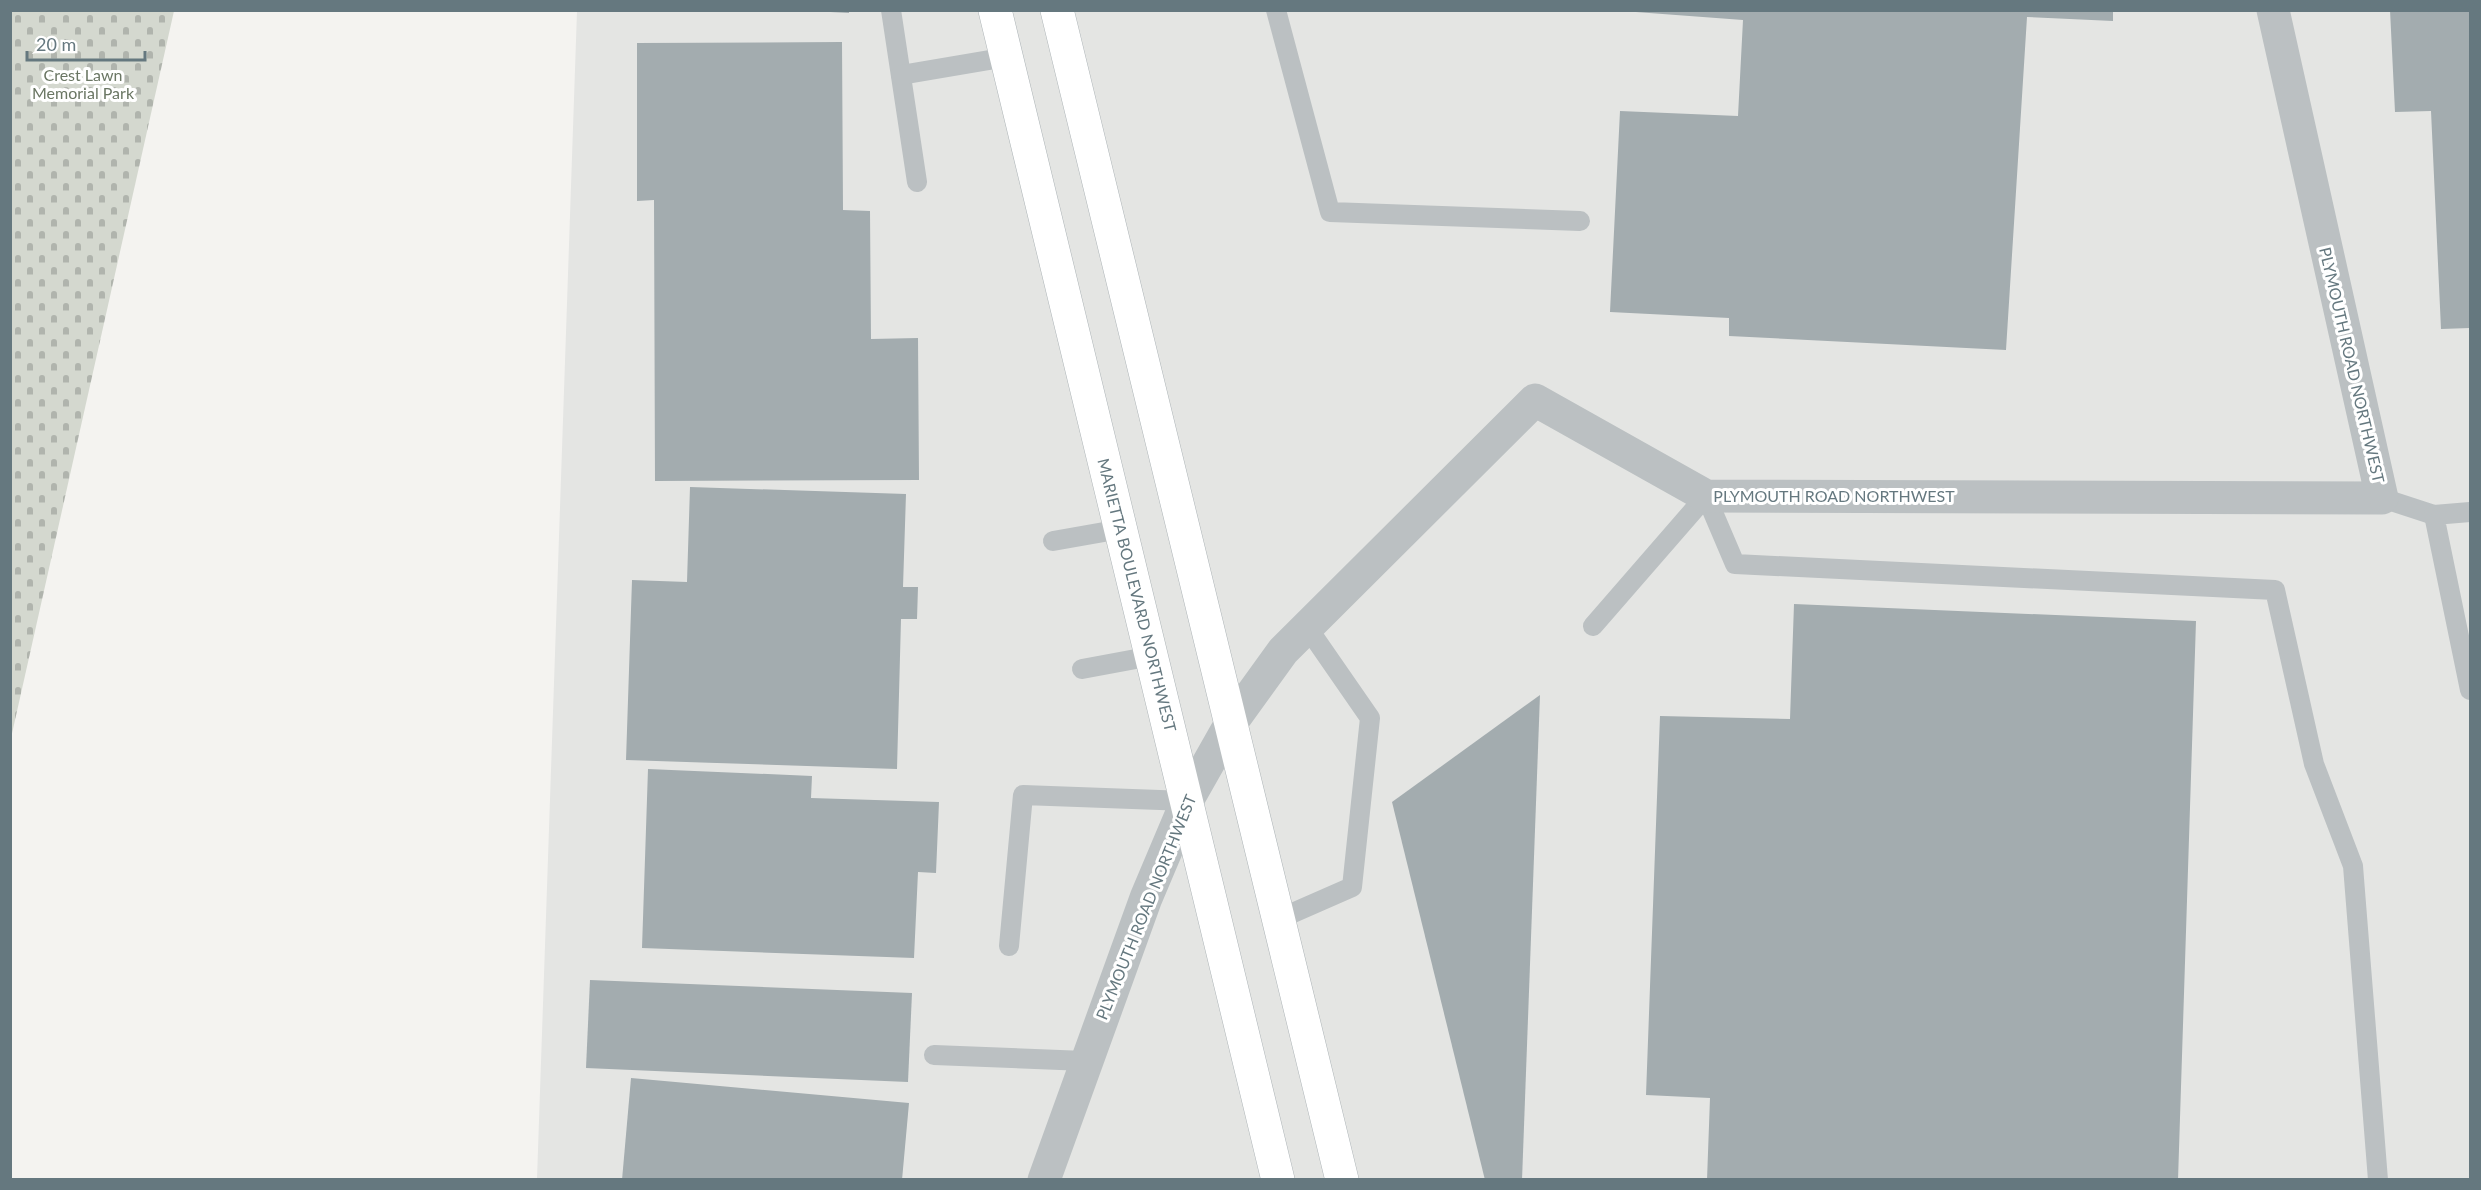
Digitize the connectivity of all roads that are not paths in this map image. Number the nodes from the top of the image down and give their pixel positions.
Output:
1 (891, 10) edge
2 (995, 10) edge
3 (1057, 10) edge
4 (1276, 10) edge
5 (2273, 10) edge
6 (1007, 57) junction
7 (901, 75) junction
8 (916, 182) dead end
9 (1580, 221) dead end
10 (1707, 496) junction
11 (2382, 498) junction
12 (2470, 512) edge
13 (2434, 515) junction
14 (1121, 529) junction
15 (1053, 541) dead end
16 (1593, 626) dead end
17 (1307, 627) junction
18 (1152, 656) junction
19 (1082, 669) dead end
20 (2470, 690) edge
21 (1231, 723) junction
22 (1187, 801) junction
23 (1279, 919) junction
24 (1009, 946) dead end
25 (934, 1055) dead end
26 (1085, 1061) junction
27 (1044, 1179) edge
28 (1278, 1179) edge
29 (1342, 1179) edge
30 (2378, 1179) edge

1 - 7 lane
2 - 6 main road, MARIETTA BOULEVARD NORTHWEST
3 - 21 main road
4 - 9 lane
5 - 11 street, PLYMOUTH ROAD NORTHWEST
6 - 7 lane
6 - 14 main road, MARIETTA BOULEVARD NORTHWEST
7 - 8 lane
10 - 11 street, PLYMOUTH ROAD NORTHWEST
10 - 16 lane
10 - 17 street, PLYMOUTH ROAD NORTHWEST
10 - 30 lane
11 - 13 lane
12 - 13 lane
13 - 20 lane
14 - 15 lane
14 - 18 main road, MARIETTA BOULEVARD NORTHWEST
17 - 21 street, PLYMOUTH ROAD NORTHWEST
17 - 23 lane
18 - 19 lane
18 - 22 main road, MARIETTA BOULEVARD NORTHWEST
21 - 22 street, PLYMOUTH ROAD NORTHWEST
21 - 23 main road
22 - 24 lane
22 - 26 street, PLYMOUTH ROAD NORTHWEST
22 - 28 main road, MARIETTA BOULEVARD NORTHWEST
23 - 29 main road
25 - 26 lane
26 - 27 street, PLYMOUTH ROAD NORTHWEST

